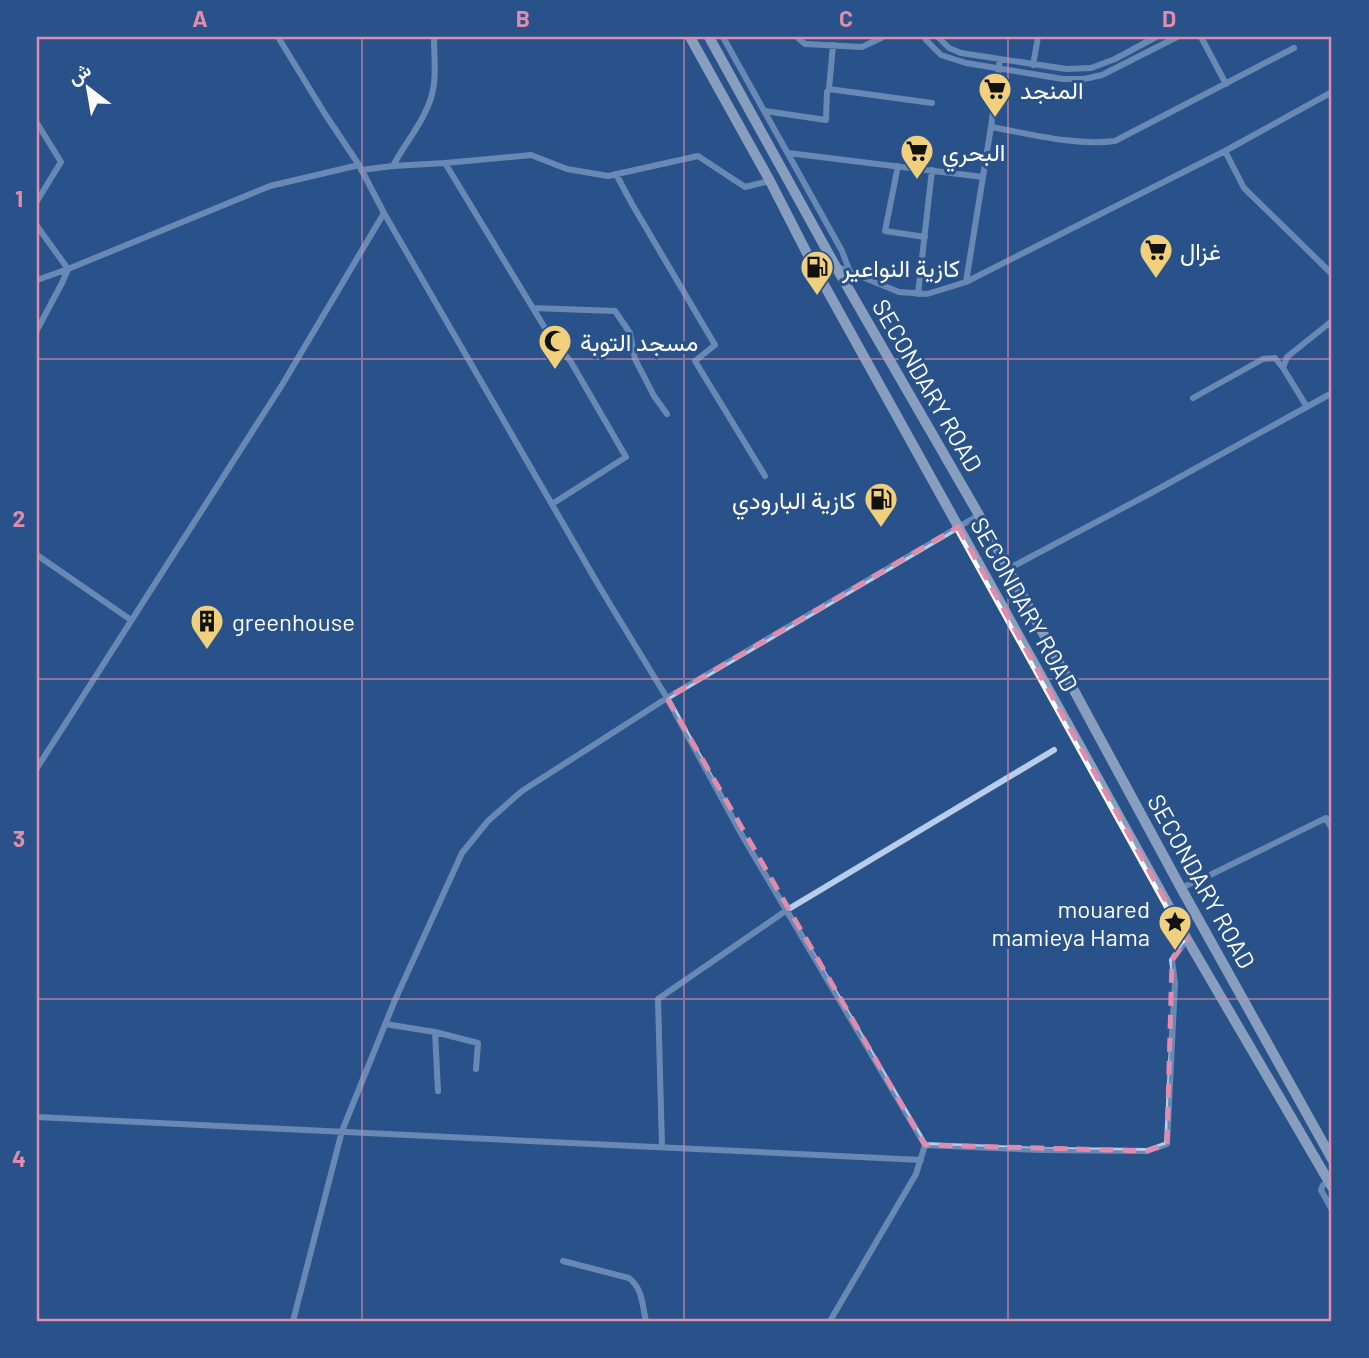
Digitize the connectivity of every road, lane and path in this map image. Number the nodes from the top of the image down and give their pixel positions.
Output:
1 (278, 37) edge
2 (434, 37) edge
3 (690, 37) edge
4 (709, 37) edge
5 (723, 37) edge
6 (797, 37) edge
7 (883, 37) edge
8 (924, 37) edge
9 (938, 37) edge
10 (1038, 37) edge
11 (1156, 37) edge
12 (1177, 37) edge
13 (1201, 37) edge
14 (833, 45) junction
15 (1294, 48) dead end
16 (1000, 59) junction
17 (1034, 64) junction
18 (999, 69) junction
19 (1031, 74) junction
20 (1226, 84) junction
21 (829, 89) junction
22 (1332, 92) edge
23 (932, 103) dead end
24 (765, 111) junction
25 (37, 123) edge
26 (991, 127) junction
27 (1225, 151) junction
28 (788, 153) junction
29 (445, 163) junction
30 (393, 166) junction
31 (898, 166) junction
32 (360, 168) junction
33 (932, 170) junction
34 (616, 174) junction
35 (983, 177) junction
36 (770, 181) junction
37 (37, 201) edge
38 (384, 213) junction
39 (37, 226) edge
40 (925, 237) junction
41 (836, 267) junction
42 (68, 269) junction
43 (849, 272) junction
44 (1332, 274) edge
45 (37, 280) edge
46 (966, 282) junction
47 (918, 293) junction
48 (533, 308) junction
49 (1332, 321) edge
50 (37, 330) edge
51 (1283, 368) junction
52 (1332, 393) edge
53 (1192, 398) dead end
54 (1307, 407) junction
55 (667, 414) dead end
56 (765, 476) dead end
57 (552, 504) junction
58 (979, 515) junction
59 (958, 527) junction
60 (37, 555) edge
61 (1008, 569) junction
62 (131, 620) junction
63 (667, 698) junction
64 (1054, 750) dead end
65 (37, 768) edge
66 (1332, 811) edge
67 (1326, 818) junction
68 (1332, 829) edge
69 (1181, 888) junction
70 (787, 910) junction
71 (1187, 939) junction
72 (385, 1024) junction
73 (435, 1032) junction
74 (476, 1069) dead end
75 (438, 1091) dead end
76 (37, 1117) edge
77 (342, 1131) junction
78 (925, 1145) junction
79 (662, 1147) junction
80 (1332, 1159) edge
81 (921, 1160) junction
82 (1331, 1184) edge
83 (1332, 1210) edge
84 (563, 1261) dead end
85 (293, 1321) edge
86 (646, 1321) edge
87 (830, 1321) edge

1 - 32 street
2 - 30 street
3 - 36 main road, SECONDARY ROAD
4 - 41 main road, SECONDARY ROAD
5 - 24 street
6 - 14 street
7 - 14 street
8 - 18 street
9 - 16 street
10 - 17 street
11 - 17 street
12 - 19 street
13 - 20 street
14 - 21 street
15 - 20 street
16 - 17 street
16 - 18 street
17 - 19 street
18 - 19 street
18 - 26 street
20 - 26 street
21 - 23 street
21 - 24 street
22 - 27 street
24 - 28 street
25 - 37 street
26 - 35 street
27 - 44 street
27 - 46 street
28 - 31 street
28 - 43 street
29 - 30 street
29 - 34 street
29 - 48 street
30 - 32 street
31 - 33 street
31 - 40 street
32 - 38 street
32 - 42 street
33 - 35 street
33 - 40 street
34 - 36 street
34 - 56 street
35 - 46 street
36 - 59 main road, SECONDARY ROAD
38 - 57 street
38 - 62 street
39 - 42 street
40 - 47 street
41 - 43 street
41 - 58 main road, SECONDARY ROAD
42 - 45 street
42 - 50 street
43 - 47 street
46 - 47 street
48 - 55 street
48 - 57 street
49 - 51 street
51 - 53 street
51 - 54 street
52 - 54 street
54 - 61 street
57 - 63 street
58 - 59 street
58 - 61 main road, SECONDARY ROAD
59 - 63 street
59 - 71 main road, SECONDARY ROAD
60 - 62 street
61 - 69 main road, SECONDARY ROAD
62 - 65 street
63 - 70 street
63 - 72 street
64 - 70 street
66 - 67 street
67 - 68 street
67 - 69 street
69 - 80 main road, SECONDARY ROAD
70 - 78 street
70 - 79 street
71 - 78 street
71 - 82 main road, SECONDARY ROAD
72 - 73 street
72 - 77 street
73 - 74 street
73 - 75 street
76 - 77 street
77 - 79 street
77 - 85 street
78 - 81 street
79 - 81 street
81 - 87 street
82 - 83 street
84 - 86 street

